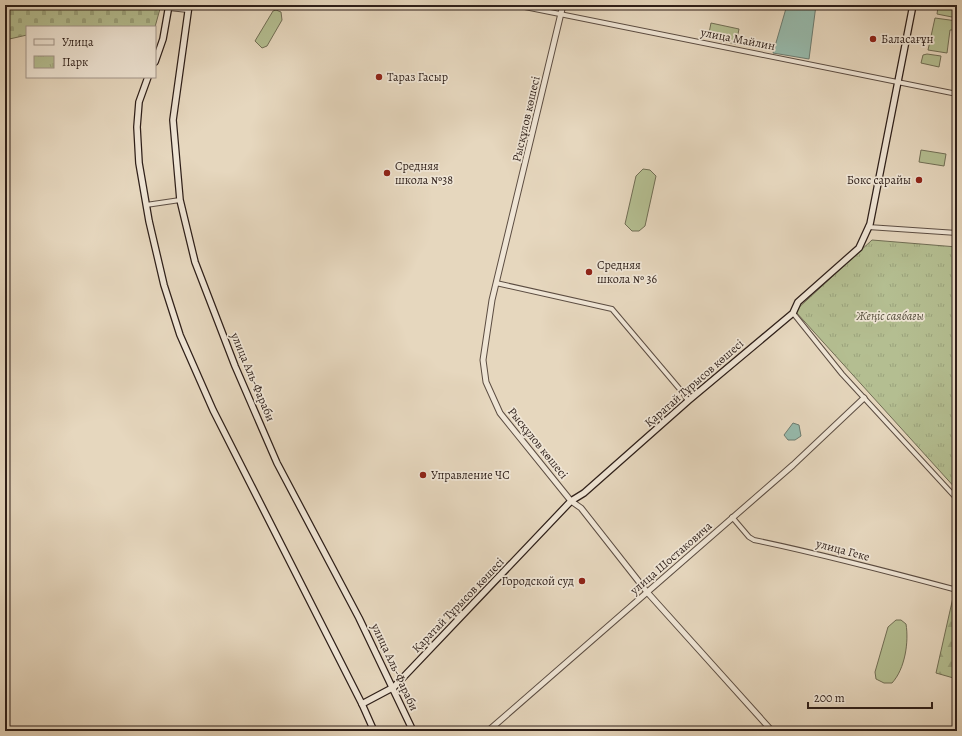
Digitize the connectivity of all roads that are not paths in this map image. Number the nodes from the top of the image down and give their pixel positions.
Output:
1 (515, 5) edge
2 (563, 5) edge
3 (913, 5) edge
4 (169, 6) edge
5 (189, 8) edge
6 (561, 14) junction
7 (156, 59) edge
8 (148, 78) edge
9 (899, 81) junction
10 (957, 94) edge
11 (180, 200) junction
12 (146, 205) junction
13 (868, 227) junction
14 (957, 234) edge
15 (496, 283) junction
16 (792, 313) junction
17 (864, 398) junction
18 (688, 401) junction
19 (957, 499) edge
20 (571, 501) junction
21 (732, 517) junction
22 (957, 590) edge
23 (648, 592) junction
24 (394, 687) junction
25 (362, 704) junction
26 (374, 731) edge
27 (413, 731) edge
28 (488, 731) edge
29 (772, 731) edge

1 - 6 street, улица Майлин
2 - 6 street, Рысқұлов көшесі
3 - 9 main road, Қаратай Тұрысов көшесі
4 - 5 street
4 - 7 main road
5 - 11 main road, улица Аль-Фараби
6 - 9 street, улица Майлин
6 - 15 street, Рысқұлов көшесі
8 - 12 main road
9 - 10 street, улица Майлин
9 - 13 main road, Қаратай Тұрысов көшесі
11 - 12 street
11 - 24 main road, улица Аль-Фараби
12 - 25 main road
13 - 14 street
13 - 16 main road, Қаратай Тұрысов көшесі
15 - 18 street
15 - 20 street, Рысқұлов көшесі
16 - 17 street
16 - 18 main road, Қаратай Тұрысов көшесі
17 - 19 street
17 - 21 street, улица Шостаковича
18 - 20 main road, Қаратай Тұрысов көшесі
20 - 23 street, Рысқұлов көшесі
20 - 24 main road, Қаратай Тұрысов көшесі
21 - 22 street, улица Геке
21 - 23 street, улица Шостаковича
23 - 28 street, улица Шостаковича
23 - 29 street, Рысқұлов көшесі
24 - 25 main road, Қаратай Тұрысов көшесі
24 - 27 main road, улица Аль-Фараби
25 - 26 main road

